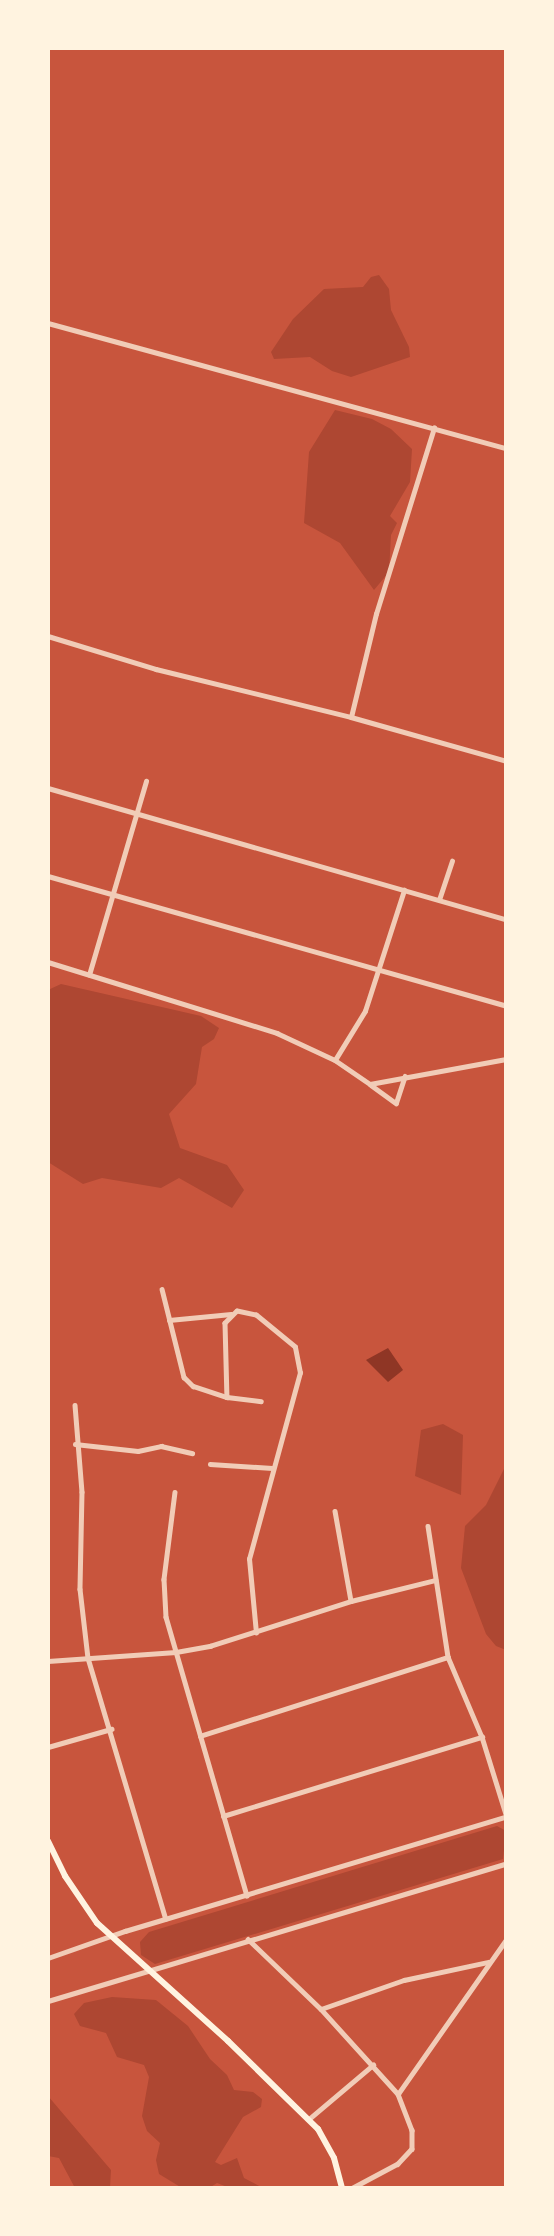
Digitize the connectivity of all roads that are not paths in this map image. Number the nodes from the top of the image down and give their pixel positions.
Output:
1 (48, 324) edge
2 (434, 428) junction
3 (506, 448) edge
4 (48, 636) edge
5 (351, 717) junction
6 (506, 761) edge
7 (146, 781) dead end
8 (48, 788) edge
9 (137, 814) junction
10 (452, 861) dead end
11 (48, 876) edge
12 (404, 890) junction
13 (113, 895) junction
14 (439, 900) junction
15 (506, 919) edge
16 (48, 962) edge
17 (380, 970) junction
18 (89, 975) junction
19 (506, 1006) edge
20 (506, 1059) edge
21 (335, 1060) junction
22 (405, 1076) junction
23 (370, 1084) junction
24 (162, 1289) dead end
25 (231, 1314) junction
26 (169, 1320) junction
27 (227, 1396) junction
28 (261, 1401) dead end
29 (75, 1405) dead end
30 (75, 1444) junction
31 (192, 1453) dead end
32 (210, 1464) dead end
33 (272, 1468) junction
34 (175, 1492) dead end
35 (335, 1511) dead end
36 (428, 1526) dead end
37 (435, 1580) junction
38 (351, 1601) junction
39 (256, 1633) junction
40 (176, 1653) junction
41 (448, 1657) junction
42 (88, 1658) junction
43 (48, 1661) edge
44 (111, 1729) junction
45 (200, 1736) junction
46 (482, 1737) junction
47 (48, 1747) edge
48 (506, 1815) edge
49 (223, 1816) junction
50 (48, 1843) edge
51 (506, 1864) edge
52 (247, 1895) junction
53 (166, 1919) junction
54 (114, 1937) junction
55 (248, 1939) junction
56 (506, 1940) edge
57 (48, 1958) edge
58 (489, 1962) junction
59 (150, 1969) junction
60 (48, 2001) edge
61 (321, 2009) junction
62 (373, 2065) junction
63 (398, 2094) junction
64 (309, 2119) junction
65 (342, 2188) edge
66 (353, 2188) edge

1 - 2 street
2 - 3 street
2 - 5 street
4 - 5 street
5 - 6 street
7 - 9 street
8 - 9 street
9 - 12 street
9 - 13 street
10 - 14 street
11 - 13 street
12 - 14 street
12 - 17 street
13 - 17 street
13 - 18 street
14 - 15 street
16 - 18 street
17 - 19 street
17 - 21 street
18 - 21 street
20 - 22 street
21 - 23 street
22 - 23 street
22 - 23 street
24 - 26 street
25 - 26 street
25 - 27 street
25 - 33 street
26 - 27 street
27 - 28 street
29 - 30 street
30 - 31 street
30 - 42 street
32 - 33 street
33 - 39 street
34 - 40 street
35 - 38 street
36 - 37 street
37 - 38 street
37 - 41 street
38 - 39 street
39 - 40 street
40 - 42 street
40 - 45 street
41 - 45 street
41 - 46 street
42 - 43 street
42 - 44 street
44 - 47 street
44 - 53 street
45 - 49 street
46 - 48 street
46 - 49 street
48 - 52 street
49 - 52 street
50 - 54 main road
51 - 55 street
52 - 53 street
53 - 54 street
54 - 57 street
54 - 59 main road
55 - 59 street
55 - 61 street
56 - 58 street
58 - 61 street
58 - 63 street
59 - 60 street
59 - 64 main road
61 - 62 street
62 - 63 street
62 - 64 street
63 - 66 street
64 - 65 main road

